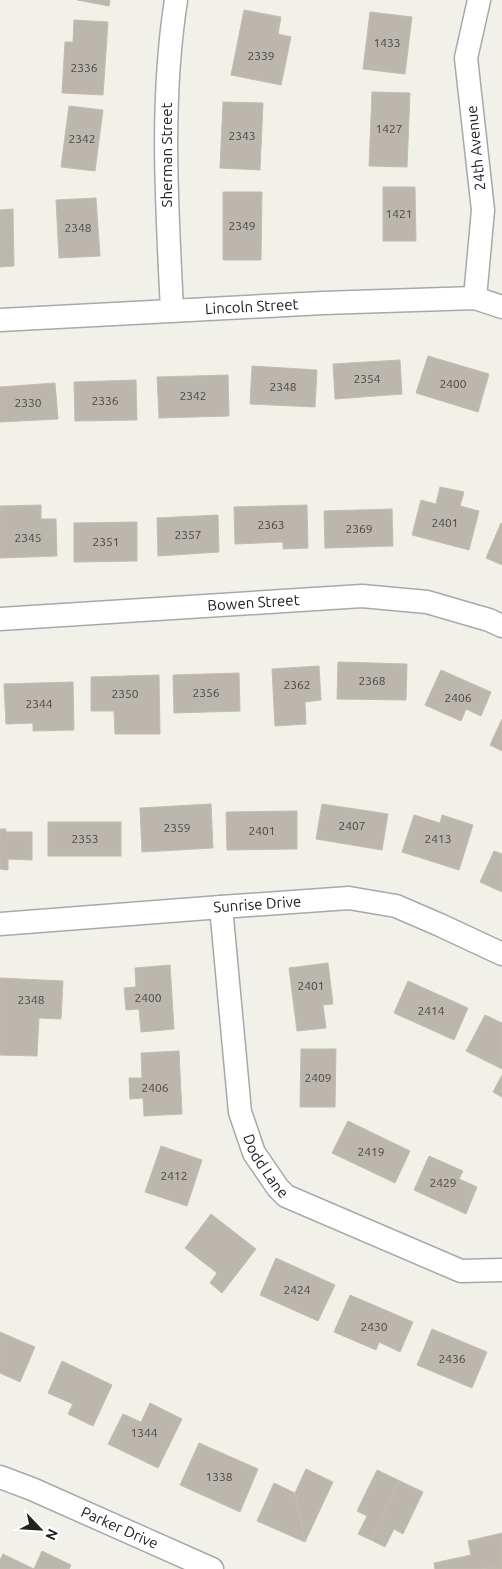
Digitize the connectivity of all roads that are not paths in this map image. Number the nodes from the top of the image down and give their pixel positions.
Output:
1 (176, 0) edge
2 (480, 0) edge
3 (475, 298) junction
4 (502, 307) edge
5 (172, 310) junction
6 (0, 320) edge
7 (0, 619) edge
8 (502, 626) edge
9 (221, 906) junction
10 (0, 924) edge
11 (502, 954) edge
12 (502, 1270) edge
13 (0, 1477) edge
14 (212, 1569) edge

1 - 5 street, Sherman Street
2 - 3 street, 24th Avenue
3 - 4 street, Lincoln Street
3 - 5 street, Lincoln Street
5 - 6 street, Lincoln Street
7 - 8 street, Bowen Street
9 - 10 street, Sunrise Drive
9 - 11 street, Sunrise Drive
9 - 12 street, Dodd Lane
13 - 14 street, Parker Drive

